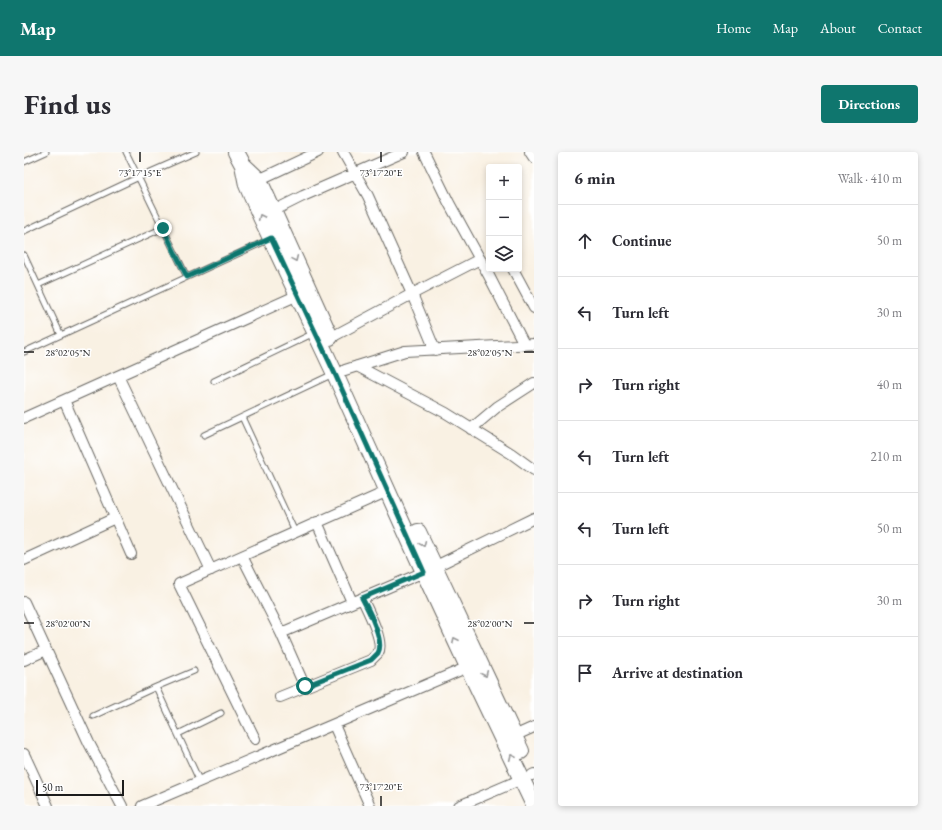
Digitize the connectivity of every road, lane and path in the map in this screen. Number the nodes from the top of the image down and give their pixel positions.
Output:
1 (46, 152) edge
2 (126, 152) edge
3 (196, 152) edge
4 (318, 152) edge
5 (343, 152) edge
6 (404, 152) edge
7 (424, 152) edge
8 (530, 152) edge
9 (534, 158) edge
10 (240, 159) edge
11 (24, 162) edge
12 (355, 174) junction
13 (139, 177) junction
14 (253, 182) junction
15 (274, 211) junction
16 (163, 228) junction
17 (24, 231) edge
18 (271, 238) junction
19 (24, 256) edge
20 (480, 259) junction
21 (515, 272) edge
22 (187, 277) junction
23 (38, 285) junction
24 (412, 294) junction
25 (298, 295) junction
26 (534, 308) edge
27 (316, 332) junction
28 (61, 335) junction
29 (330, 338) junction
30 (529, 344) edge
31 (435, 350) junction
32 (24, 352) edge
33 (346, 370) junction
34 (118, 376) junction
35 (214, 381) dead end
36 (534, 383) edge
37 (64, 400) junction
38 (24, 418) edge
39 (242, 418) junction
40 (471, 429) junction
41 (204, 435) dead end
42 (533, 467) edge
43 (388, 491) junction
44 (115, 518) junction
45 (534, 518) edge
46 (318, 522) junction
47 (295, 532) junction
48 (131, 554) dead end
49 (242, 556) junction
50 (24, 560) edge
51 (429, 569) junction
52 (211, 570) junction
53 (362, 598) junction
54 (24, 602) edge
55 (352, 602) junction
56 (281, 634) junction
57 (46, 650) junction
58 (24, 660) edge
59 (468, 667) junction
60 (194, 671) dead end
61 (305, 686) junction
62 (156, 687) junction
63 (280, 697) dead end
64 (220, 713) dead end
65 (93, 716) dead end
66 (334, 725) junction
67 (534, 727) edge
68 (178, 734) junction
69 (514, 736) junction
70 (255, 739) dead end
71 (24, 754) edge
72 (530, 777) edge
73 (200, 782) junction
74 (48, 806) edge
75 (122, 806) edge
76 (142, 806) edge
77 (370, 806) edge
78 (459, 806) edge
79 (534, 806) edge

1 - 11 lane
2 - 13 lane
3 - 13 lane
4 - 14 street
5 - 12 street
6 - 12 street
7 - 20 street
8 - 9 street
10 - 14 main road
12 - 15 street
12 - 24 street
13 - 16 lane
13 - 17 lane
14 - 15 main road
18 -> 14 main road
15 -> 29 main road
16 - 22 lane
16 - 23 lane
18 - 22 lane
18 - 25 main road
19 - 23 lane
20 - 24 street
20 - 30 street
21 - 26 street
22 - 28 lane
23 - 28 lane
24 - 29 street
24 - 31 street
25 - 27 main road
25 - 34 street
27 - 33 main road
27 - 35 lane
28 - 32 lane
29 - 33 main road
30 - 31 street
31 - 33 street
33 - 39 lane
33 - 40 street
33 - 43 main road
33 -> 51 main road
34 - 37 street
34 - 52 street
36 - 40 street
37 - 38 street
37 - 44 street
39 - 41 lane
39 - 47 lane
40 - 42 street
43 - 46 street
43 - 51 main road
44 - 48 street
44 - 50 street
45 - 51 street
46 - 47 street
46 - 55 street
47 - 49 street
49 - 52 street
49 - 56 street
51 - 53 street
59 -> 51 main road
51 -> 69 main road
52 - 70 street
53 - 55 street
53 - 61 street
54 - 57 street
55 - 56 street
56 - 61 street
57 - 58 street
57 - 75 street
59 - 66 street
72 -> 59 main road
60 - 62 lane
61 - 63 street
62 - 65 lane
62 - 68 lane
64 - 68 lane
66 - 73 street
66 - 77 street
67 - 69 street
68 - 73 lane
69 - 72 main road
71 - 74 street
72 - 78 street
72 - 79 main road
73 - 76 street

